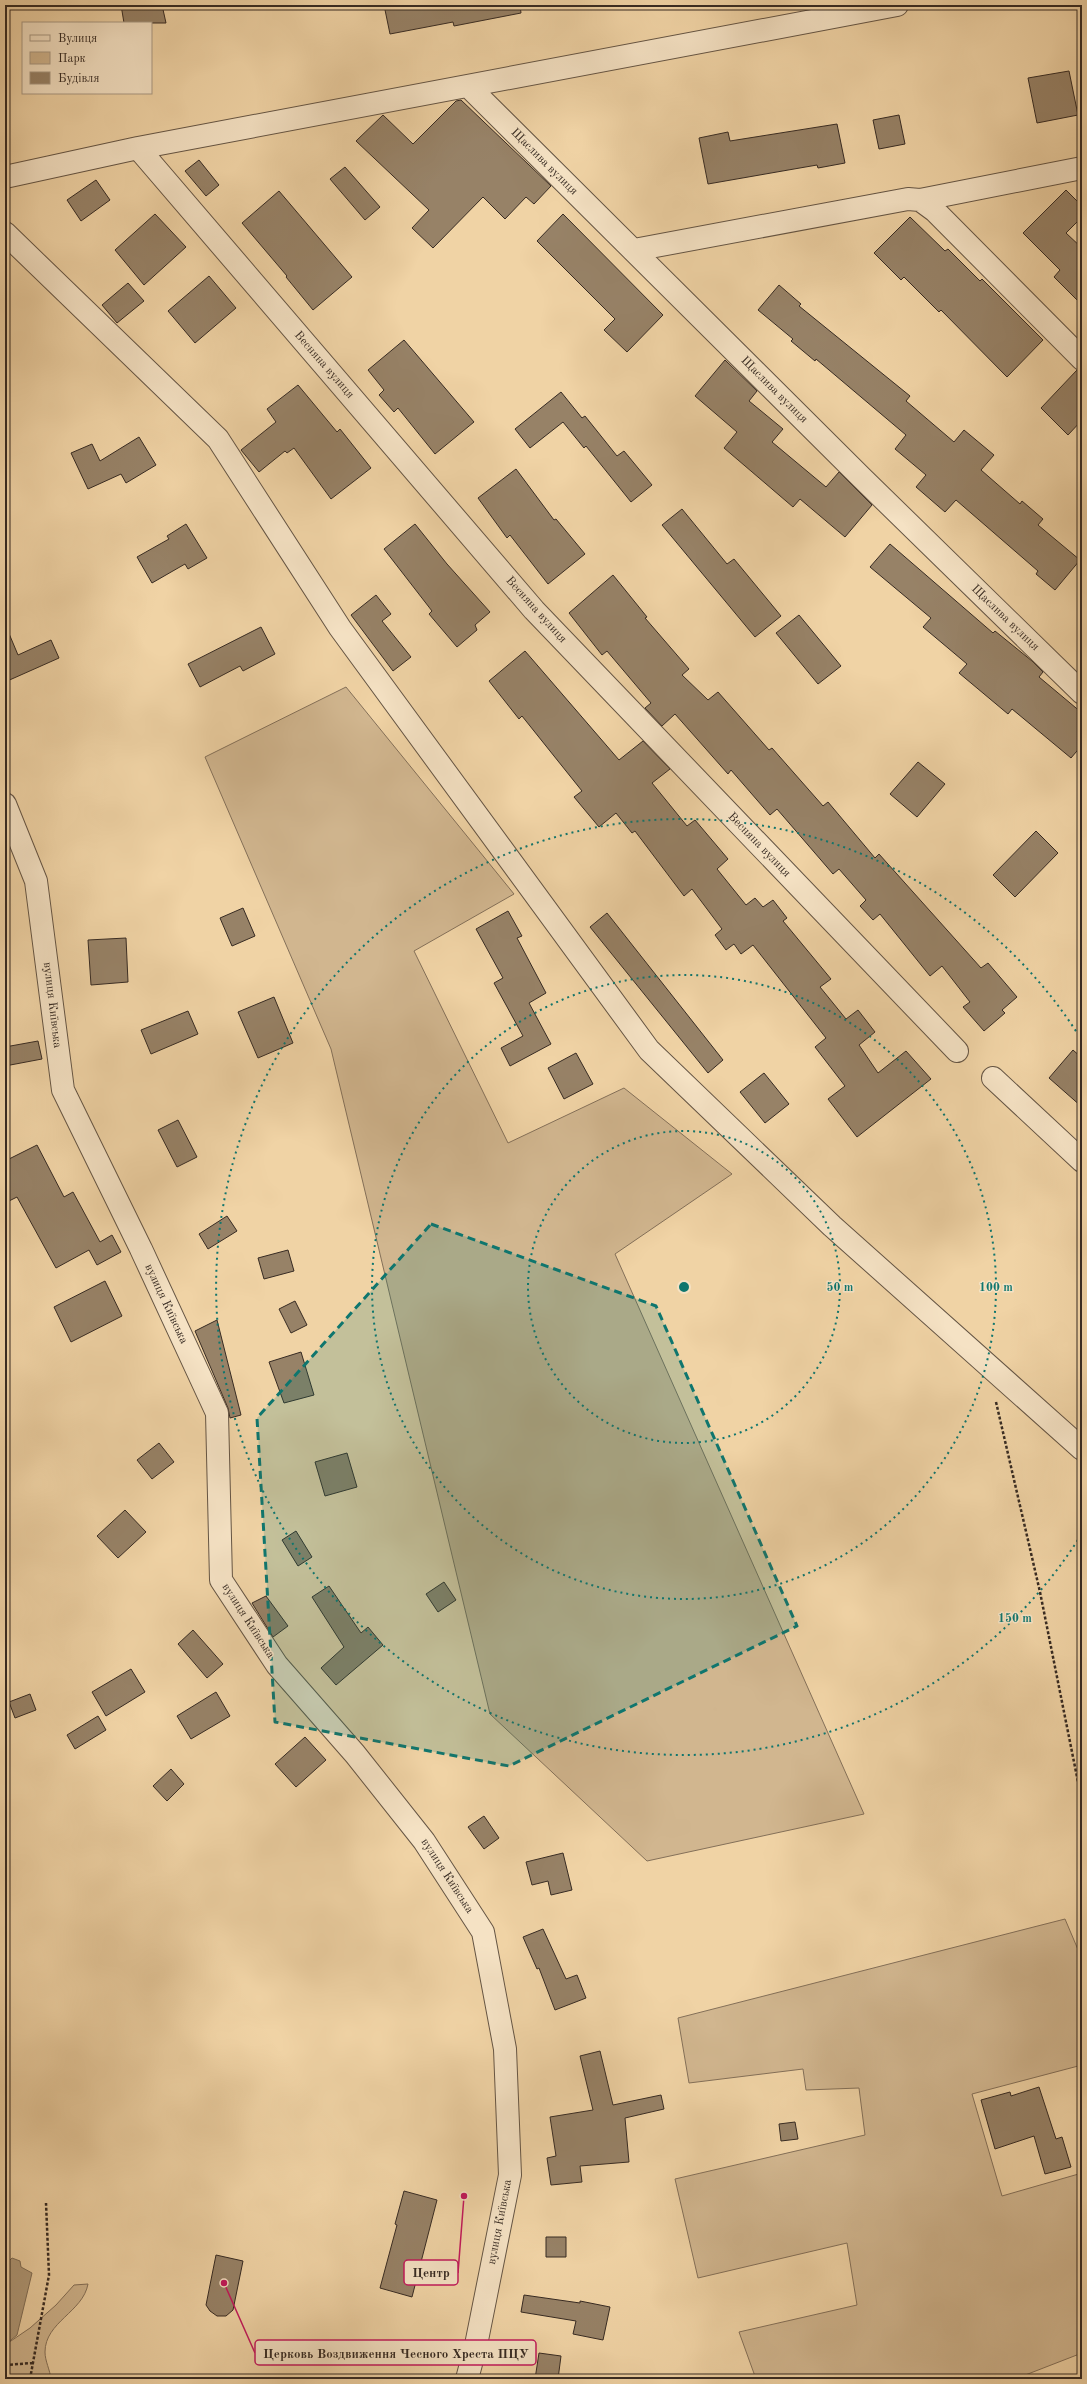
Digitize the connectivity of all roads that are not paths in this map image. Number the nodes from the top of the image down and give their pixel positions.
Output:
1 (897, 5) edge
2 (468, 86) junction
3 (138, 148) junction
4 (1082, 168) edge
5 (5, 177) edge
6 (920, 200) junction
7 (5, 233) edge
8 (634, 250) junction
9 (1082, 360) edge
10 (1082, 693) edge
11 (5, 804) edge
12 (957, 1051) dead end
13 (993, 1078) dead end
14 (1082, 1161) edge
15 (1082, 1449) edge
16 (466, 2379) edge

1 - 2 street
2 - 3 street
2 - 8 street, Щаслива вулиця
3 - 5 street
3 - 12 street, Весняна вулиця
4 - 6 street
6 - 8 street
6 - 9 street
7 - 15 street
8 - 10 street, Щаслива вулиця
11 - 16 street, вулиця Київська
13 - 14 street

